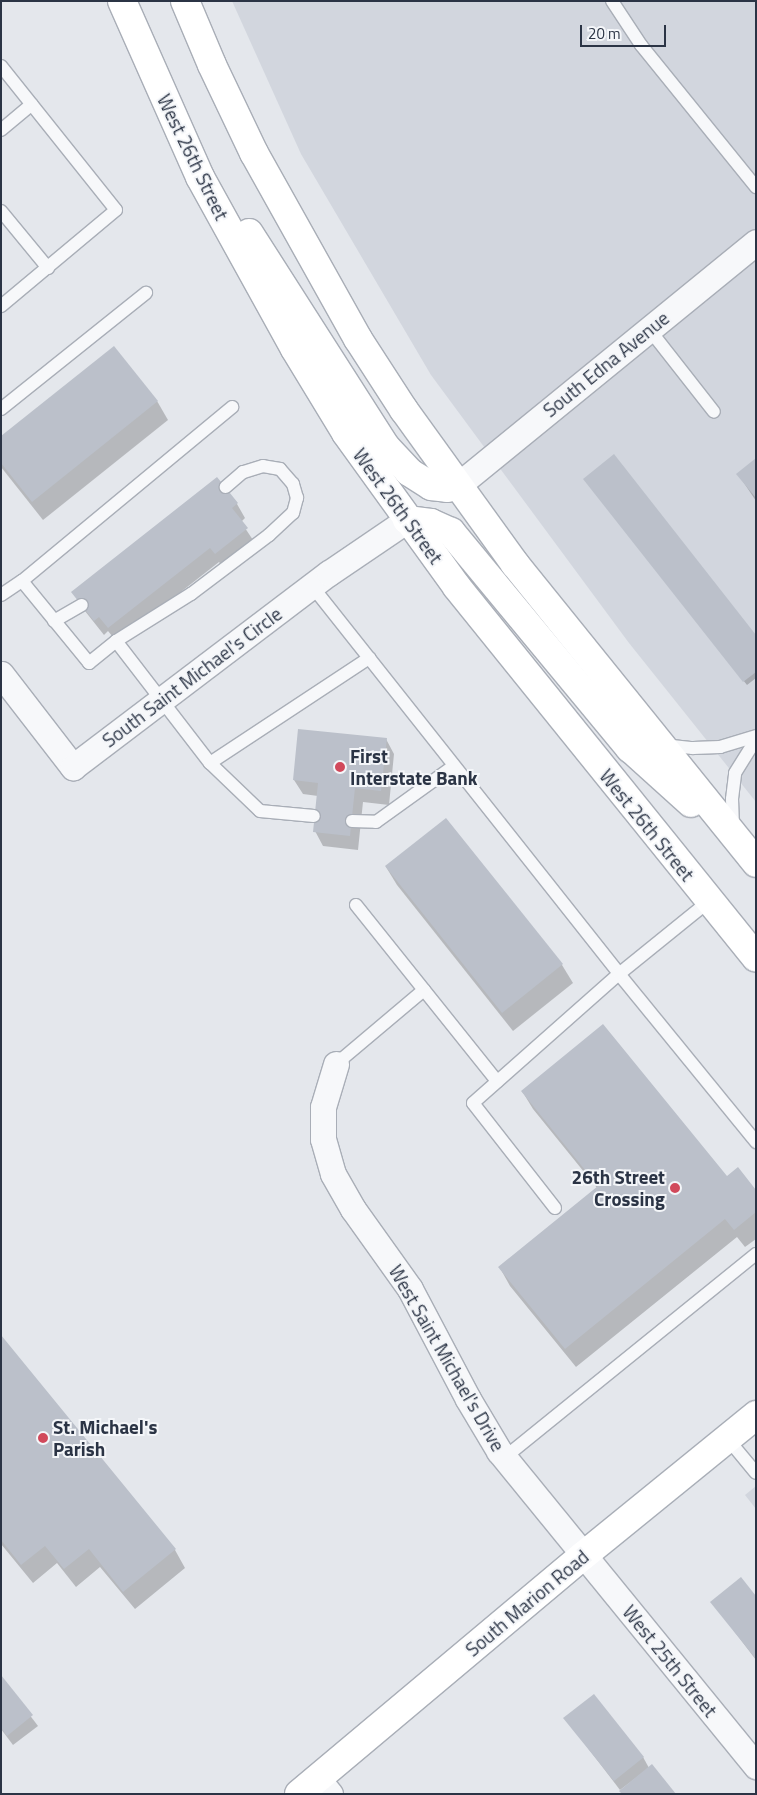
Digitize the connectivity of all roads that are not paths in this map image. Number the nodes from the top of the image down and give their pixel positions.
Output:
1 (122, 1) edge
2 (185, 1) edge
3 (612, 1) edge
4 (1, 66) edge
5 (32, 104) junction
6 (173, 117) junction
7 (1, 130) edge
8 (756, 187) edge
9 (1, 211) edge
10 (756, 242) edge
11 (48, 268) junction
12 (146, 293) dead end
13 (1, 306) edge
14 (649, 329) junction
15 (232, 407) dead end
16 (1, 409) edge
17 (714, 412) dead end
18 (457, 486) junction
19 (226, 487) dead end
20 (407, 520) junction
21 (22, 581) junction
22 (312, 586) junction
23 (1, 595) edge
24 (82, 605) dead end
25 (54, 621) junction
26 (116, 641) junction
27 (369, 658) junction
28 (1, 674) edge
29 (163, 699) junction
30 (756, 736) edge
31 (756, 740) edge
32 (661, 744) junction
33 (210, 763) junction
34 (454, 766) junction
35 (314, 816) dead end
36 (352, 821) dead end
37 (733, 835) junction
38 (754, 860) edge
39 (709, 900) junction
40 (356, 905) dead end
41 (756, 958) edge
42 (619, 974) junction
43 (424, 990) junction
44 (336, 1064) joint
45 (497, 1082) junction
46 (756, 1142) edge
47 (555, 1208) dead end
48 (756, 1254) edge
49 (756, 1415) edge
50 (727, 1438) junction
51 (504, 1458) junction
52 (756, 1473) edge
53 (584, 1555) junction
54 (756, 1766) edge
55 (316, 1789) edge

1 - 6 main road, West 26th Street
2 - 18 main road
3 - 8 lane
4 - 5 lane
5 - 7 lane
5 - 11 lane
6 - 18 main road
6 - 20 main road, West 26th Street
9 - 11 lane
10 - 14 street, South Edna Avenue
11 - 13 lane
12 - 16 lane
14 - 17 lane
14 - 18 street, South Edna Avenue
15 - 21 lane
18 - 32 main road
19 - 26 lane
20 - 22 street, South Saint Michael's Circle
20 - 38 main road
20 - 39 main road, West 26th Street
21 - 23 lane
21 - 25 lane
22 - 27 lane
22 - 29 street, South Saint Michael's Circle
24 - 25 lane
25 - 26 lane
26 - 29 lane
27 - 33 lane
27 - 34 lane
28 - 29 street, South Saint Michael's Circle
29 - 33 lane
30 - 32 lane
31 - 37 lane
32 - 37 main road
33 - 35 lane
34 - 36 lane
34 - 42 lane
37 - 38 main road
39 - 41 main road, West 26th Street
39 - 42 lane
40 - 43 lane
42 - 45 lane
42 - 46 lane
43 - 44 lane
43 - 45 lane
44 - 51 street, West Saint Michael's Drive
45 - 47 lane
48 - 51 lane
49 - 50 main road, South Marion Road
50 - 52 lane
50 - 53 main road, South Marion Road
51 - 53 street, West Saint Michael's Drive
53 - 54 street, West 25th Street
53 - 55 main road, South Marion Road

